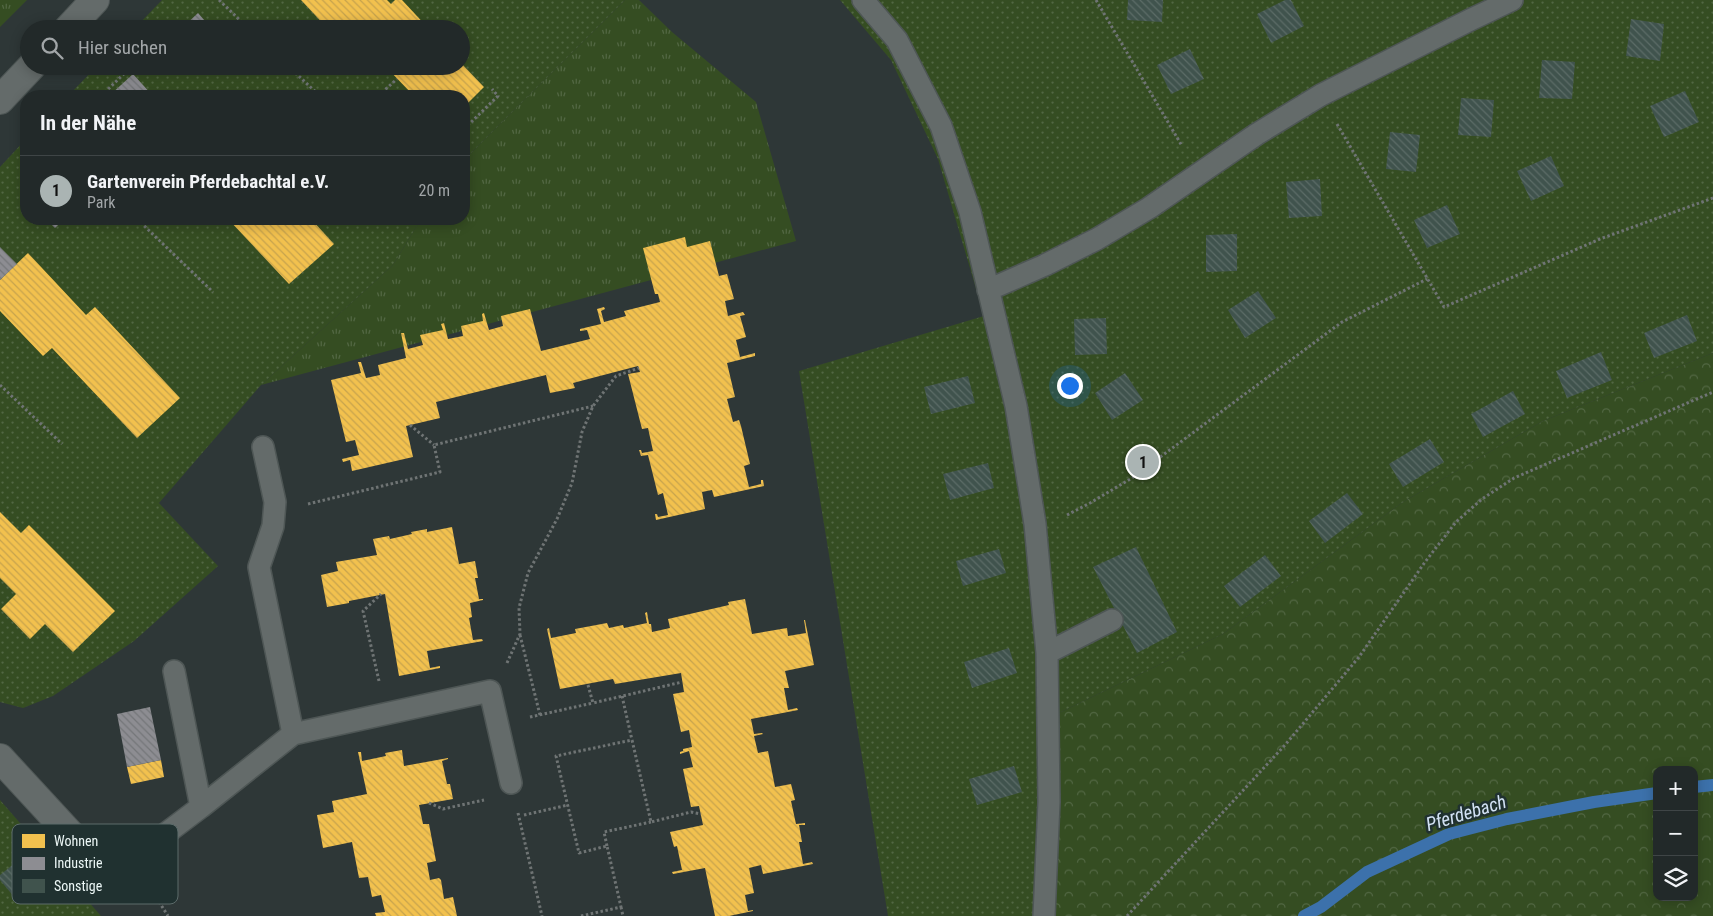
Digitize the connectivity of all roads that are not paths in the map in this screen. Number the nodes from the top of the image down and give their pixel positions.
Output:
1 (95, 0) edge
2 (863, 0) edge
3 (1512, 0) edge
4 (76, 20) edge
5 (24, 75) edge
6 (0, 100) edge
7 (988, 290) junction
8 (263, 447) dead end
9 (1112, 620) dead end
10 (1047, 653) junction
11 (174, 671) dead end
12 (293, 734) junction
13 (0, 758) edge
14 (512, 788) road end
15 (201, 807) junction
16 (61, 824) edge
17 (178, 824) edge
18 (1044, 916) edge

1 - 4 street
2 - 7 lane
3 - 7 lane
5 - 6 street
7 - 10 lane
8 - 12 lane
9 - 10 lane
10 - 18 lane
11 - 15 lane
12 - 14 lane
12 - 15 lane
13 - 16 street
15 - 17 lane

